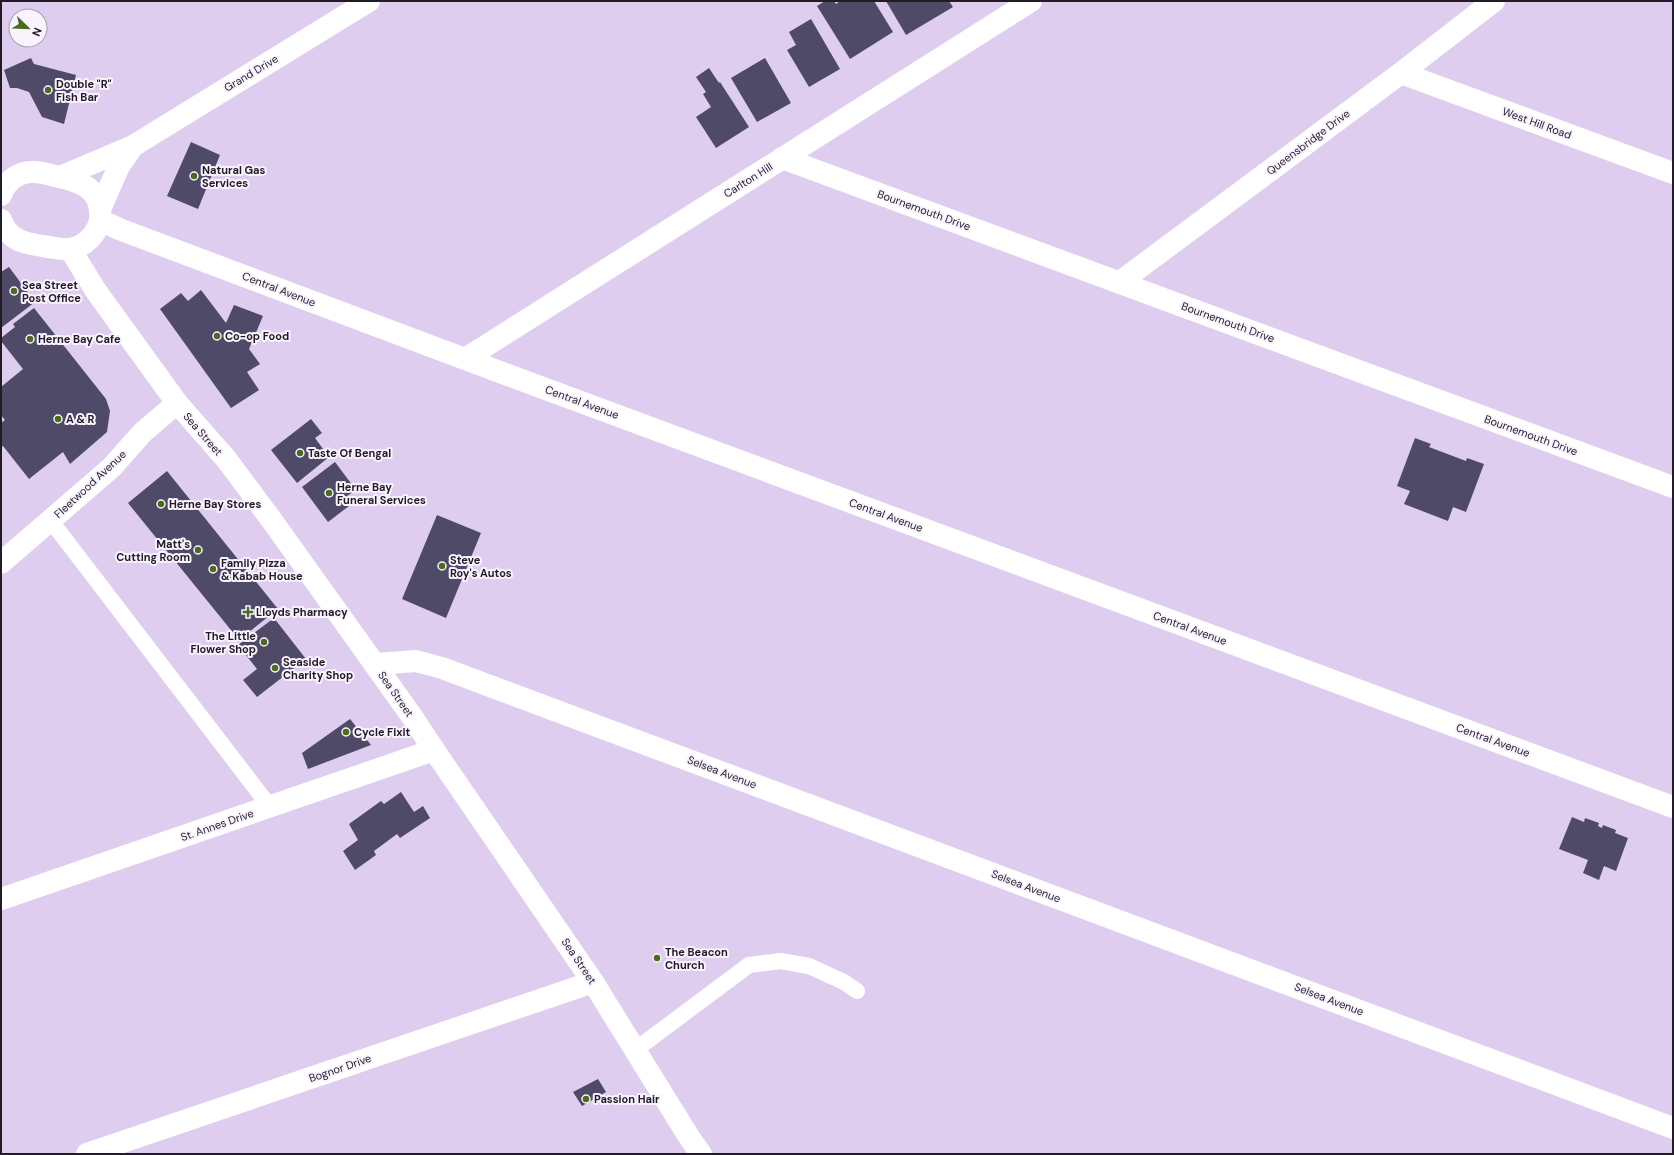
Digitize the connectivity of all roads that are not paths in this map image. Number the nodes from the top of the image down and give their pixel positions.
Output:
1 (369, 1) edge
2 (1031, 1) edge
3 (1494, 1) edge
4 (1402, 73) junction
5 (133, 146) junction
6 (782, 158) junction
7 (1673, 173) edge
8 (60, 177) junction
9 (5, 179) edge
10 (100, 214) junction
11 (3, 230) edge
12 (70, 249) junction
13 (1120, 282) junction
14 (465, 359) junction
15 (176, 403) junction
16 (1673, 487) edge
17 (51, 521) junction
18 (1, 563) edge
19 (375, 664) junction
20 (434, 750) junction
21 (270, 807) junction
22 (1673, 807) edge
23 (1, 899) edge
24 (593, 982) junction
25 (857, 991) dead end
26 (635, 1050) junction
27 (1673, 1128) edge
28 (87, 1154) edge
29 (701, 1154) edge

1 - 5 street, Grand Drive
2 - 6 street, Carlton Hill
3 - 4 street, Queensbridge Drive
4 - 7 street, West Hill Road
4 - 13 street, Queensbridge Drive
5 - 8 street, Grand Drive
5 - 10 street, Grand Drive
6 - 13 street, Bournemouth Drive
6 - 14 street, Carlton Hill
8 - 9 street
8 - 10 street
10 - 12 street
10 - 14 street, Central Avenue
11 - 12 street
12 - 15 street, Sea Street
13 - 16 street, Bournemouth Drive
14 - 22 street, Central Avenue
15 - 17 street, Fleetwood Avenue
15 - 19 street, Sea Street
17 - 18 street, Fleetwood Avenue
17 - 21 lane
19 - 20 street, Sea Street
19 - 27 street, Selsea Avenue
20 - 21 street, St. Annes Drive
20 - 24 street, Sea Street
21 - 23 street, St. Annes Drive
24 - 26 street, Sea Street
24 - 28 street, Bognor Drive
25 - 26 lane
26 - 29 street, Sea Street

